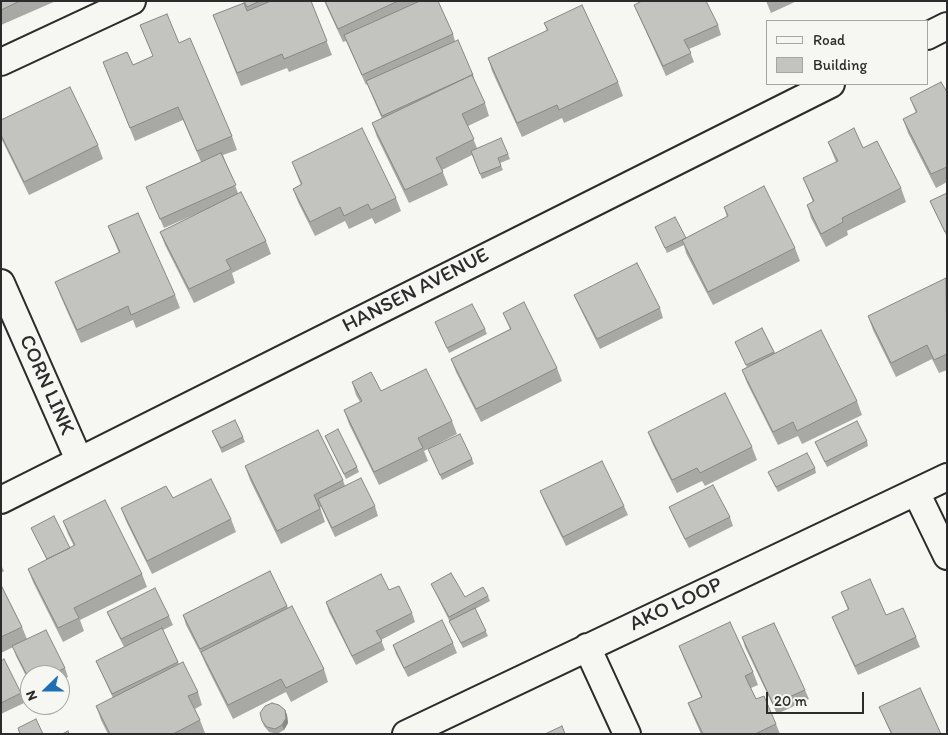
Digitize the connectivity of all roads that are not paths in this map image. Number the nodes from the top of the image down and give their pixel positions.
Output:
1 (132, 1) edge
2 (947, 26) edge
3 (928, 36) edge
4 (1, 62) edge
5 (829, 85) edge
6 (1, 283) edge
7 (79, 460) junction
8 (947, 477) edge
9 (916, 492) junction
10 (1, 500) edge
11 (947, 556) edge
12 (587, 647) junction
13 (406, 734) edge
14 (627, 734) edge

1 - 4 street
2 - 3 street
5 - 7 street, HANSEN AVENUE
6 - 7 street, CORN LINK
7 - 10 street, HANSEN AVENUE
8 - 9 street, AKO LOOP
9 - 11 street
9 - 12 street, AKO LOOP
12 - 13 street, AKO LOOP
12 - 14 street

